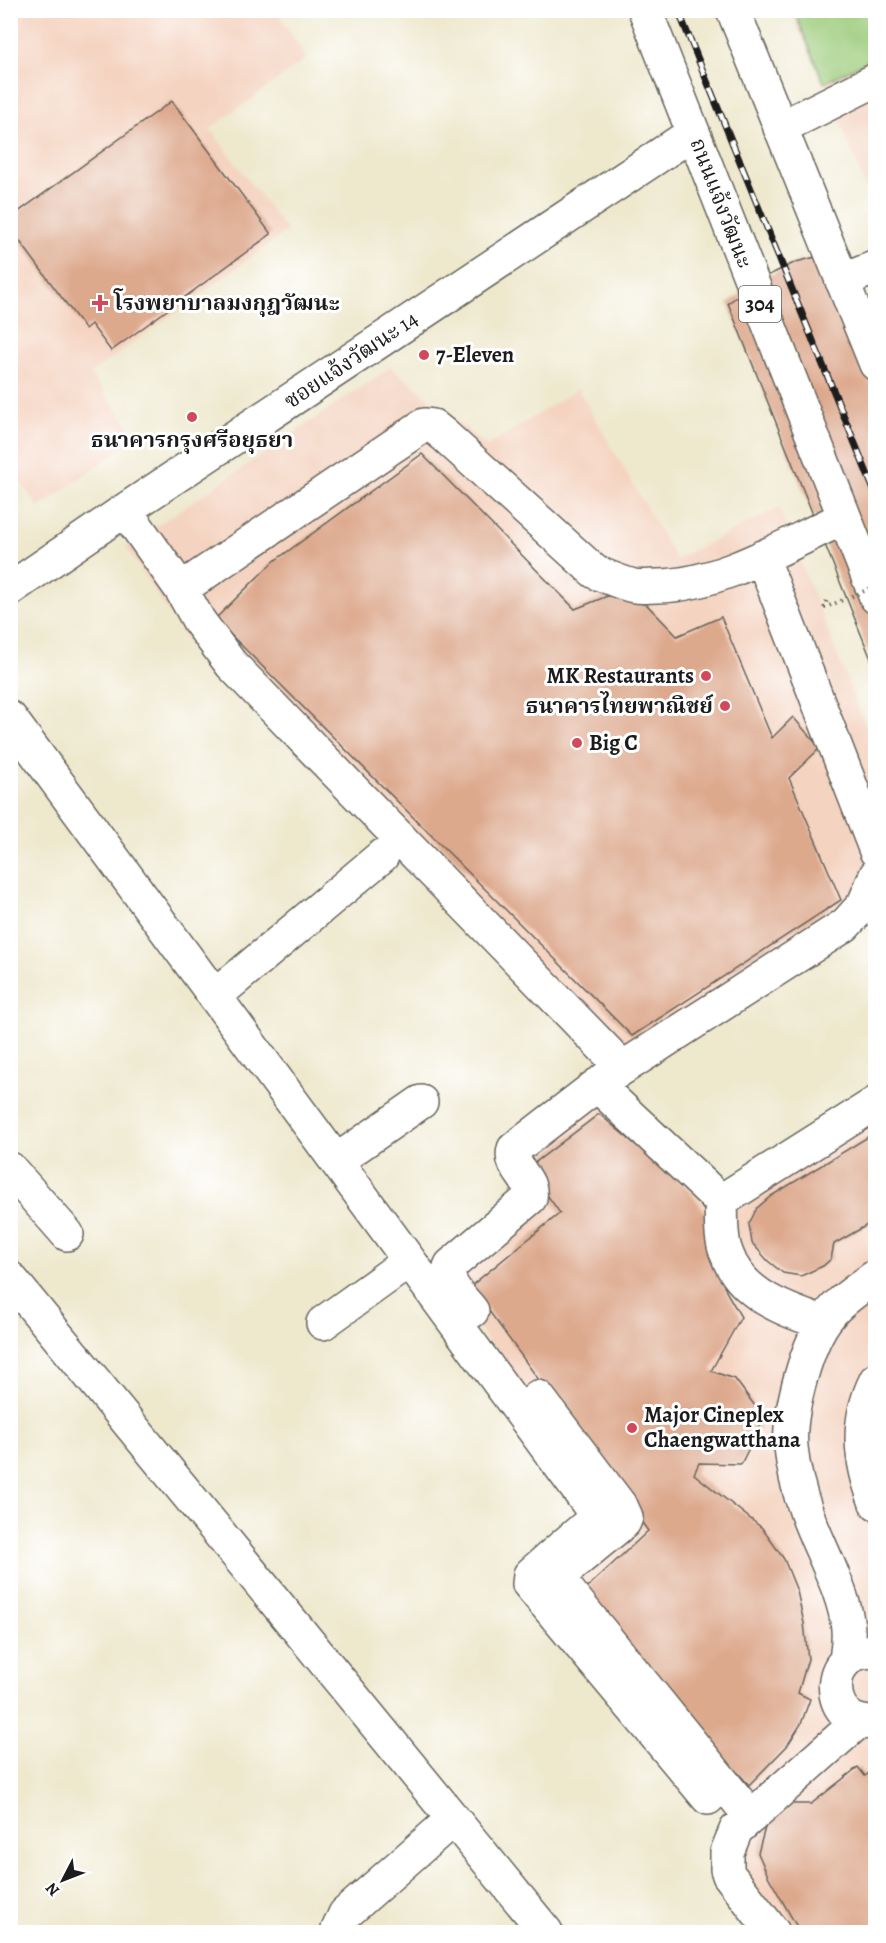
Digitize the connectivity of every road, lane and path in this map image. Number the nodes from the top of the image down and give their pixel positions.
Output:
1 (645, 10) edge
2 (733, 10) edge
3 (876, 80) edge
4 (780, 128) junction
5 (693, 133) junction
6 (876, 267) edge
7 (842, 281) junction
8 (876, 364) edge
9 (125, 510) junction
10 (844, 518) junction
11 (762, 557) junction
12 (876, 586) edge
13 (10, 589) edge
14 (181, 589) junction
15 (876, 597) edge
16 (827, 599) dead end
17 (10, 718) edge
18 (876, 851) edge
19 (382, 856) dead end
20 (876, 875) edge
21 (215, 996) junction
22 (610, 1077) junction
23 (421, 1102) dead end
24 (876, 1103) edge
25 (336, 1161) junction
26 (10, 1169) edge
27 (721, 1201) junction
28 (67, 1234) dead end
29 (410, 1261) junction
30 (876, 1276) edge
31 (10, 1278) edge
32 (323, 1323) dead end
33 (823, 1323) junction
34 (876, 1380) edge
35 (876, 1503) edge
36 (861, 1657) edge
37 (867, 1722) edge
38 (708, 1798) dead end
39 (750, 1817) junction
40 (453, 1819) junction
41 (337, 1932) edge
42 (546, 1932) edge
43 (773, 1932) edge

1 - 5 street, ถนนแจ้งวัฒนะ / 304
2 - 4 street
3 - 4 street
4 - 7 street
5 - 9 street, ซอยแจ้งวัฒนะ 14
5 - 10 street, ถนนแจ้งวัฒนะ / 304
6 - 7 street
7 - 8 street
9 - 13 street, ซอยแจ้งวัฒนะ 14
9 - 14 street
10 - 11 street
10 - 15 street, ถนนแจ้งวัฒนะ / 304
11 - 14 street
11 - 18 street
12 - 16 path, bridge
14 - 22 street
17 - 21 street
19 - 21 street
20 - 22 street
21 - 25 street
22 - 27 street
22 - 39 street
23 - 25 street
24 - 27 street
25 - 29 street
26 - 28 street
27 - 33 street
29 - 32 street
29 - 38 street
30 - 33 street
31 - 40 street
33 - 36 street
34 - 35 street
36 - 37 street
37 - 39 street
39 - 43 street
40 - 41 street
40 - 42 street

